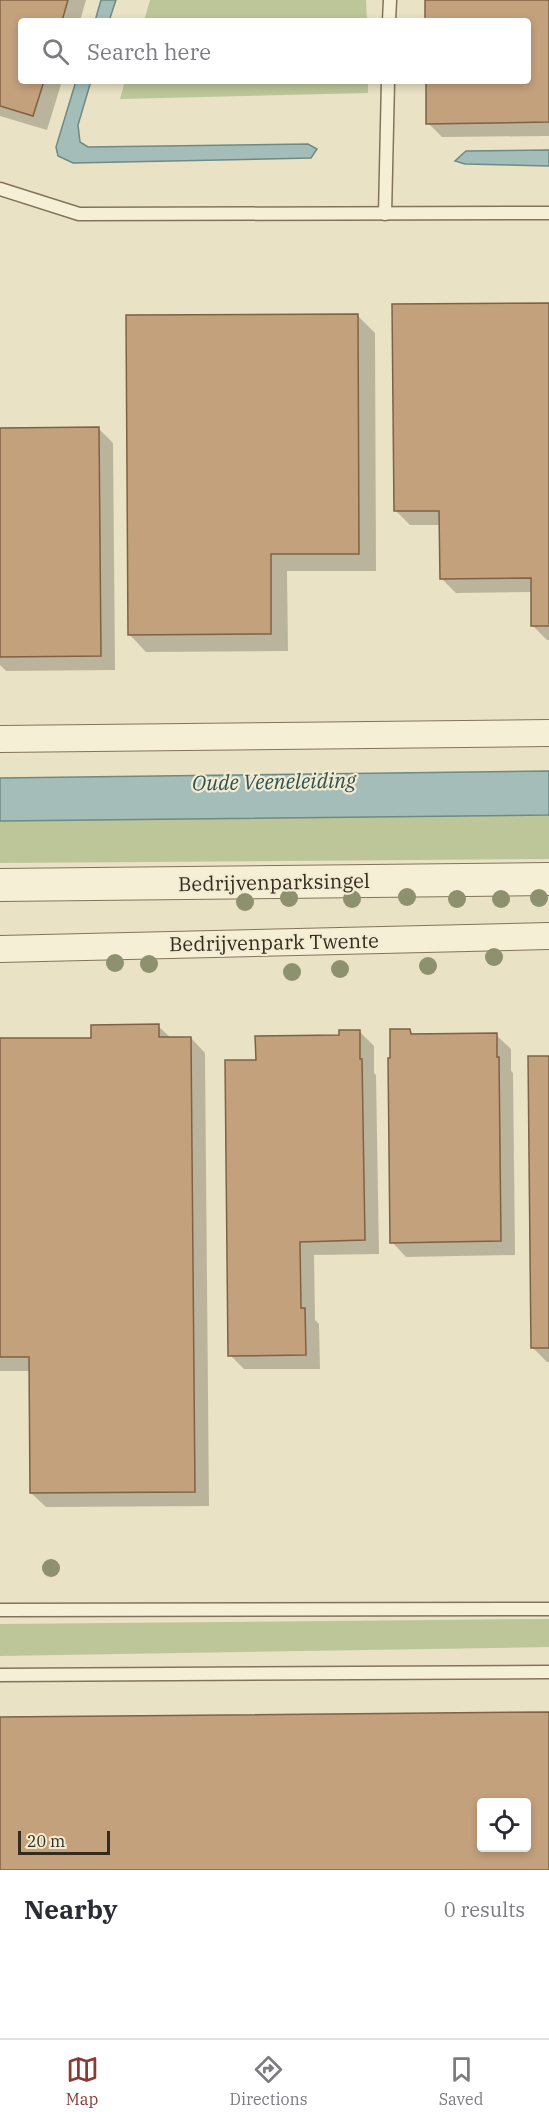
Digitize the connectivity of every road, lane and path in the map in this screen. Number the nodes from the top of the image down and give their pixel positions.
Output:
1 (390, 0) edge
2 (389, 18) edge
3 (388, 84) edge
4 (0, 189) edge
5 (386, 213) junction
6 (549, 213) edge
7 (549, 733) edge
8 (0, 739) edge
9 (549, 879) edge
10 (0, 885) edge
11 (549, 936) edge
12 (0, 949) edge
13 (549, 1609) edge
14 (0, 1610) edge
15 (549, 1672) edge
16 (0, 1675) edge

1 - 2 lane
3 - 5 lane
4 - 5 lane
5 - 6 lane
7 - 8 street
9 - 10 street, Bedrijvenparksingel
11 - 12 street, Bedrijvenpark Twente
13 - 14 lane
15 - 16 lane

